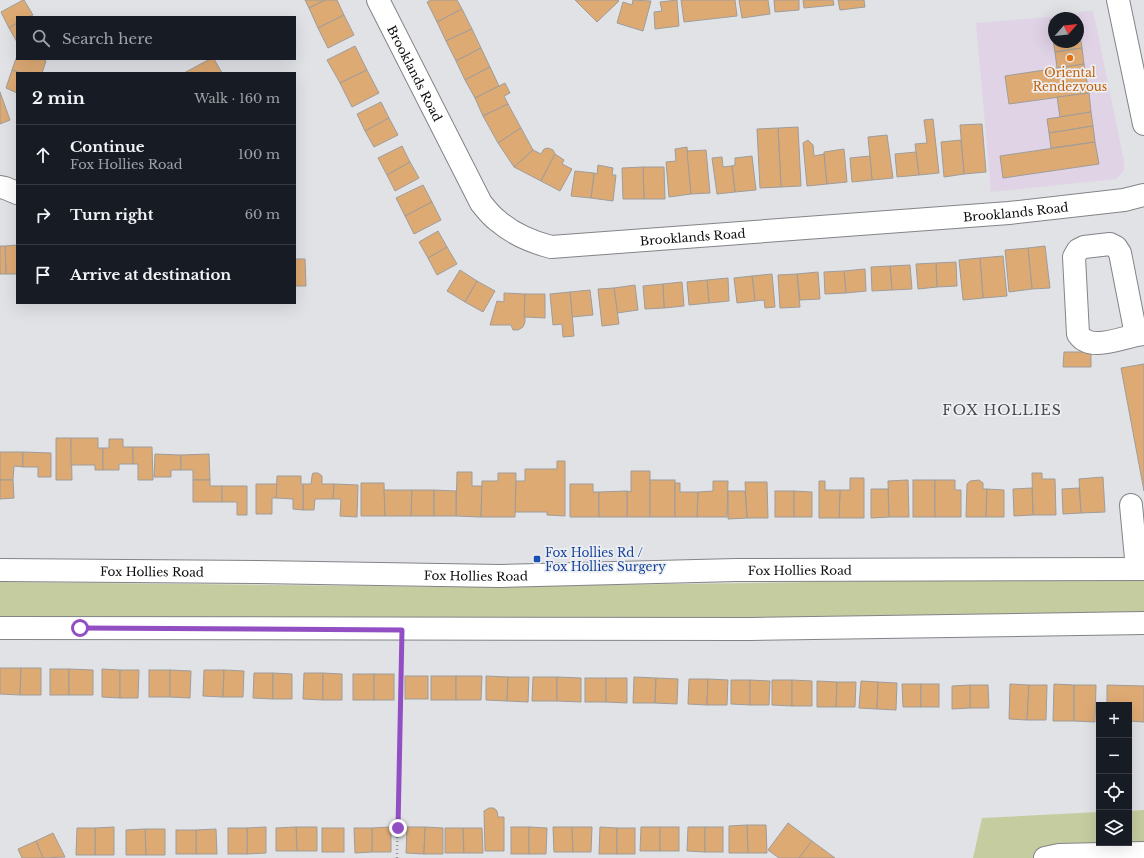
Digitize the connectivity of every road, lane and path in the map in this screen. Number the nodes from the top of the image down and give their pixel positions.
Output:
1 (378, 0) edge
2 (1118, 0) edge
3 (1144, 124) edge
4 (0, 187) edge
5 (16, 193) edge
6 (1144, 195) edge
7 (1131, 505) dead end
8 (1141, 569) edge
9 (0, 570) edge
10 (1144, 623) edge
11 (0, 628) edge
12 (402, 630) junction
13 (1144, 853) edge
14 (397, 858) edge
15 (1045, 858) edge

1 - 6 main road, Brooklands Road
2 - 3 main road
4 - 5 main road
7 - 8 main road
8 - 9 main road, Fox Hollies Road
10 - 12 main road
11 - 12 main road
12 - 14 path
13 - 15 main road

